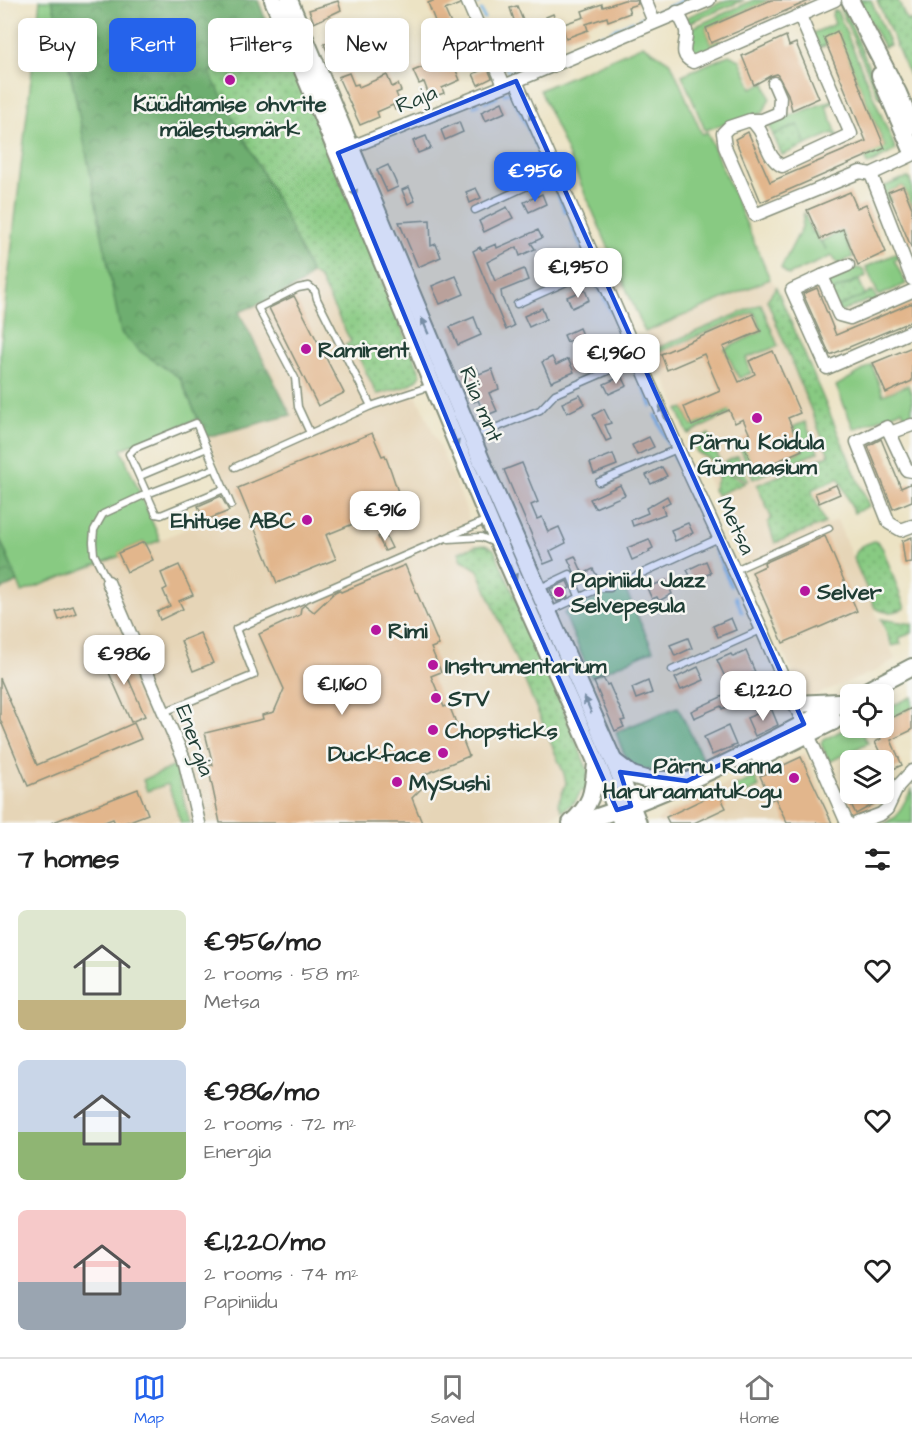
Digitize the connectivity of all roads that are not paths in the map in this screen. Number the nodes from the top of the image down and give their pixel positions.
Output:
1 (273, 0) edge
2 (289, 0) edge
3 (467, 0) edge
4 (645, 0) edge
5 (709, 0) edge
6 (835, 0) edge
7 (850, 0) edge
8 (678, 12) junction
9 (800, 16) junction
10 (860, 21) junction
11 (654, 22) junction
12 (510, 83) junction
13 (774, 83) dead end
14 (751, 120) junction
15 (912, 126) edge
16 (344, 150) junction
17 (912, 150) edge
18 (912, 155) edge
19 (556, 173) junction
20 (871, 174) junction
21 (475, 210) dead end
22 (848, 265) dead end
23 (598, 268) junction
24 (822, 276) junction
25 (912, 279) edge
26 (912, 291) edge
27 (517, 304) dead end
28 (912, 332) edge
29 (639, 357) junction
30 (441, 383) junction
31 (371, 406) junction
32 (912, 425) edge
33 (310, 433) junction
34 (483, 433) dead end
35 (890, 433) junction
36 (207, 448) junction
37 (678, 448) junction
38 (235, 467) dead end
39 (215, 468) junction
40 (912, 471) edge
41 (140, 476) junction
42 (598, 482) dead end
43 (224, 489) junction
44 (145, 495) junction
45 (231, 505) dead end
46 (496, 517) junction
47 (912, 526) edge
48 (829, 528) dead end
49 (720, 538) junction
50 (443, 540) junction
51 (501, 546) junction
52 (735, 570) junction
53 (108, 582) joint
54 (623, 582) dead end
55 (610, 588) dead end
56 (579, 596) junction
57 (530, 598) junction
58 (547, 612) junction
59 (762, 630) junction
60 (912, 667) edge
61 (672, 670) dead end
62 (912, 680) edge
63 (883, 684) edge
64 (894, 689) edge
65 (840, 702) edge
66 (795, 704) junction
67 (840, 709) edge
68 (164, 712) junction
69 (806, 729) junction
70 (604, 759) junction
71 (912, 771) edge
72 (687, 781) junction
73 (626, 818) edge
74 (199, 823) edge
75 (571, 823) edge
76 (579, 823) edge
77 (847, 823) edge
78 (857, 823) edge

1 - 16 main road, Riia mnt
2 - 16 main road, Riia mnt
3 - 12 street, Metsa
4 - 11 street
5 - 8 street, Raja
6 - 9 street
7 - 10 main road
8 - 9 street
8 - 11 street, Raja
9 - 14 street
10 - 15 main road
10 - 17 main road
11 - 12 street, Raja
12 - 16 street, Raja
19 -> 12 street, Metsa
13 - 14 street
14 - 20 street
16 - 30 main road, Riia mnt
18 - 20 street
19 - 21 lane
19 - 23 street, Metsa
20 - 25 street
22 - 24 street
23 - 27 lane
23 - 29 street, Metsa
24 - 26 street
24 - 28 street
29 - 34 lane
37 -> 29 street, Metsa
30 - 31 lane
30 - 46 main road, Riia mnt
31 - 33 lane
31 - 33 lane
32 - 35 street
33 - 38 lane
35 - 40 street
35 - 47 street
36 - 39 lane
36 - 41 lane
36 - 41 lane
37 - 42 lane
37 - 49 street, Metsa
39 - 43 lane
39 - 44 lane, Energia
41 - 44 lane
43 - 44 lane
43 - 45 lane
44 - 53 lane, Energia
46 - 50 lane
46 - 51 main road, Riia mnt
46 - 57 main road, Riia mnt
48 - 52 lane
49 - 52 street, Metsa
49 - 54 lane
50 - 51 lane
50 - 68 lane
51 -> 57 main road, Riia mnt
52 - 59 street, Metsa
53 - 68 street, Energia
55 - 56 lane
56 - 57 lane
56 - 58 lane
57 - 58 main road, Riia mnt
57 - 70 main road, Riia mnt
70 -> 58 main road, Riia mnt
59 - 61 lane
59 - 66 street, Metsa
60 - 63 main road
62 - 64 main road
65 - 66 main road
66 - 69 street, Metsa
67 - 69 main road
68 - 74 street, Energia
69 - 72 main road
69 - 73 main road
69 - 77 street, Metsa
70 - 72 main road
70 - 73 main road, Riia mnt
70 - 75 main road
71 - 78 street
72 - 73 main road
73 - 76 main road

